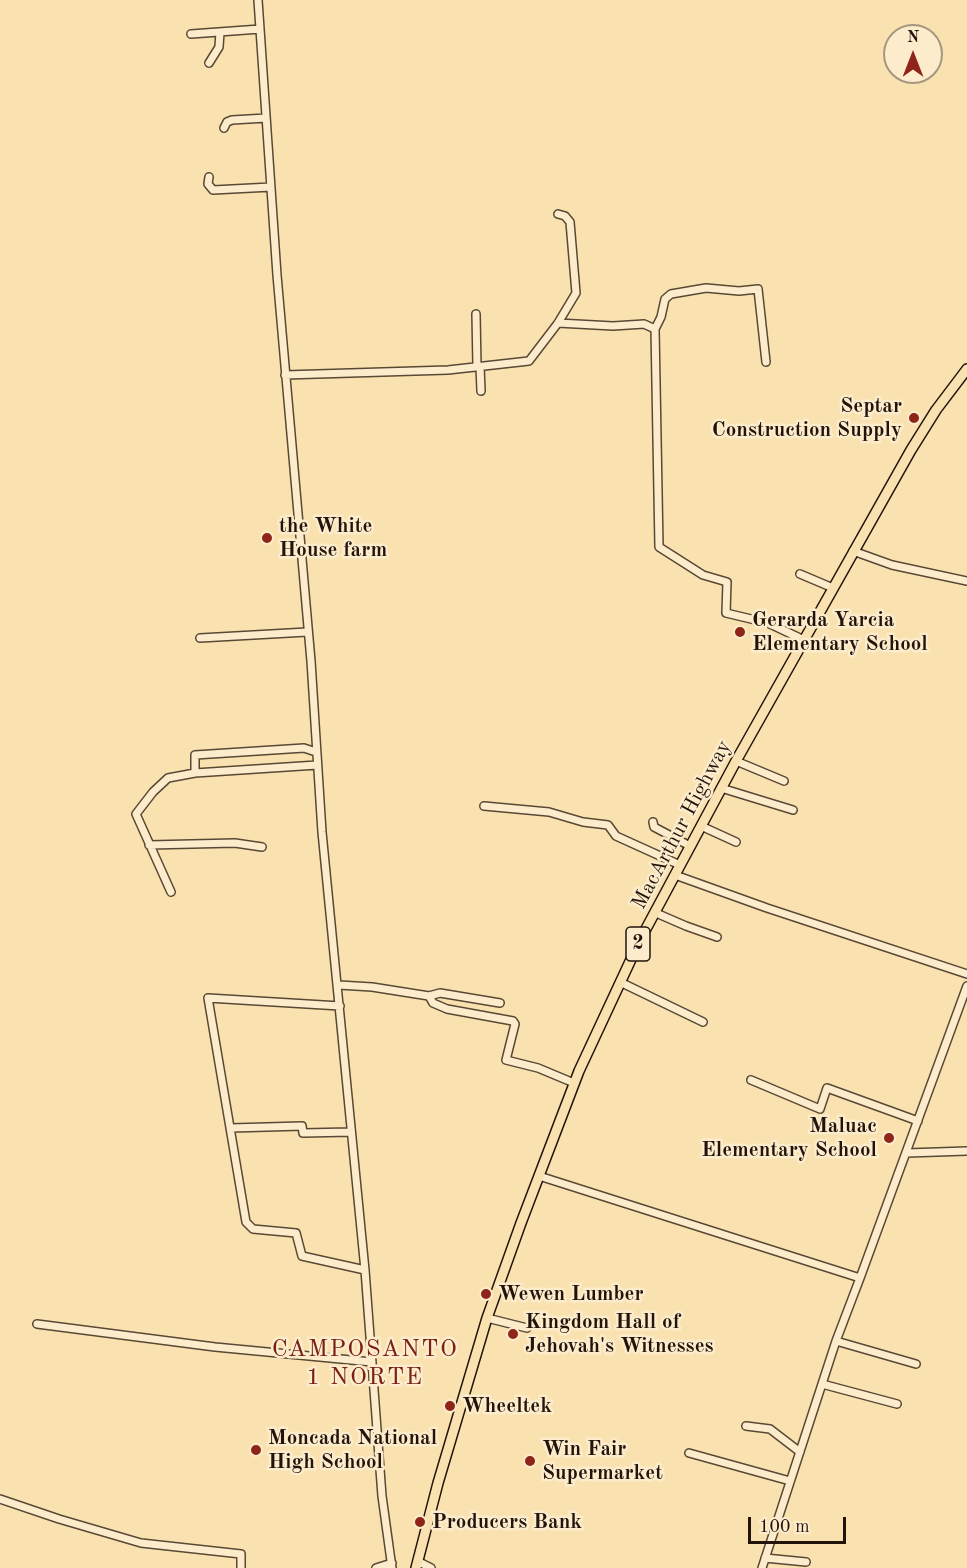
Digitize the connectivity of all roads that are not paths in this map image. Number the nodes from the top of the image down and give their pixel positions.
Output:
1 (258, 0) edge
2 (260, 29) junction
3 (220, 32) junction
4 (191, 34) dead end
5 (209, 63) dead end
6 (266, 118) junction
7 (224, 128) dead end
8 (209, 177) dead end
9 (271, 187) junction
10 (558, 214) dead end
11 (476, 314) dead end
12 (558, 323) junction
13 (655, 329) junction
14 (766, 362) dead end
15 (479, 367) junction
16 (967, 369) edge
17 (285, 375) junction
18 (481, 391) dead end
19 (853, 551) junction
20 (800, 574) dead end
21 (967, 581) edge
22 (833, 588) junction
23 (307, 632) junction
24 (200, 638) dead end
25 (804, 640) junction
26 (316, 752) junction
27 (736, 761) junction
28 (317, 765) junction
29 (195, 773) junction
30 (784, 781) dead end
31 (721, 788) junction
32 (484, 806) dead end
33 (793, 810) dead end
34 (653, 822) dead end
35 (701, 826) junction
36 (736, 842) dead end
37 (149, 845) junction
38 (690, 846) junction
39 (262, 847) dead end
40 (680, 865) junction
41 (675, 875) junction
42 (171, 892) dead end
43 (656, 913) junction
44 (717, 937) dead end
45 (967, 974) edge
46 (621, 982) junction
47 (339, 985) junction
48 (967, 987) edge
49 (429, 996) junction
50 (500, 1003) dead end
51 (340, 1006) junction
52 (703, 1022) dead end
53 (751, 1080) dead end
54 (574, 1083) junction
55 (918, 1121) junction
56 (231, 1128) junction
57 (351, 1132) junction
58 (967, 1151) edge
59 (906, 1153) junction
60 (539, 1176) junction
61 (365, 1270) junction
62 (860, 1278) junction
63 (487, 1318) junction
64 (37, 1324) dead end
65 (527, 1328) dead end
66 (836, 1341) junction
67 (372, 1362) junction
68 (916, 1364) dead end
69 (822, 1384) junction
70 (897, 1404) dead end
71 (746, 1426) dead end
72 (800, 1452) junction
73 (689, 1453) dead end
74 (790, 1481) junction
75 (0, 1499) edge
76 (765, 1558) junction
77 (806, 1562) dead end
78 (392, 1565) edge
79 (418, 1565) edge
80 (241, 1568) edge
81 (376, 1568) edge
82 (431, 1568) edge
83 (762, 1568) edge

1 - 2 street
2 - 3 street
2 - 6 street
3 - 4 street
3 - 5 street
6 - 7 street
6 - 9 street
8 - 9 street
9 - 17 street
10 - 12 street
11 - 15 street
12 - 13 street
12 - 15 street
13 - 14 street
13 - 25 street
15 - 17 street
15 - 18 street
16 - 19 highway, MacArthur Highway / 2
17 - 23 street
19 - 21 street
19 - 22 highway, MacArthur Highway / 2
20 - 22 street
22 - 25 highway, MacArthur Highway / 2
23 - 24 street
23 - 26 street
25 - 27 highway, MacArthur Highway / 2
26 - 28 street
26 - 29 street
27 - 30 street
27 - 31 highway, MacArthur Highway / 2
28 - 29 street
28 - 47 street
29 - 37 street
31 - 33 street
31 - 35 highway, MacArthur Highway / 2
32 - 40 street
34 - 38 street
35 - 36 street
35 - 38 highway, MacArthur Highway / 2
37 - 39 street
37 - 42 street
38 - 40 highway, MacArthur Highway / 2
40 - 41 highway, MacArthur Highway / 2
41 - 43 highway, MacArthur Highway / 2
41 - 45 street
43 - 44 street
43 - 46 highway, MacArthur Highway / 2
46 - 52 street
46 - 54 highway, MacArthur Highway / 2
47 - 49 street
47 - 51 street
48 - 55 street
49 - 50 street
49 - 54 street
51 - 56 street
51 - 57 street
53 - 55 street
54 - 60 highway, MacArthur Highway / 2
55 - 59 street
56 - 57 street
56 - 61 street
57 - 61 street
58 - 59 street
59 - 62 street
60 - 62 street
60 - 63 highway, MacArthur Highway / 2
61 - 67 street
62 - 66 street
63 - 65 street
63 - 79 highway, MacArthur Highway / 2
64 - 67 street
66 - 68 street
66 - 69 street
67 - 78 street
69 - 70 street
69 - 72 street
71 - 72 street
72 - 74 street
73 - 74 street
74 - 76 street
75 - 80 street
76 - 77 street
76 - 83 street
78 - 81 street
79 - 82 street

